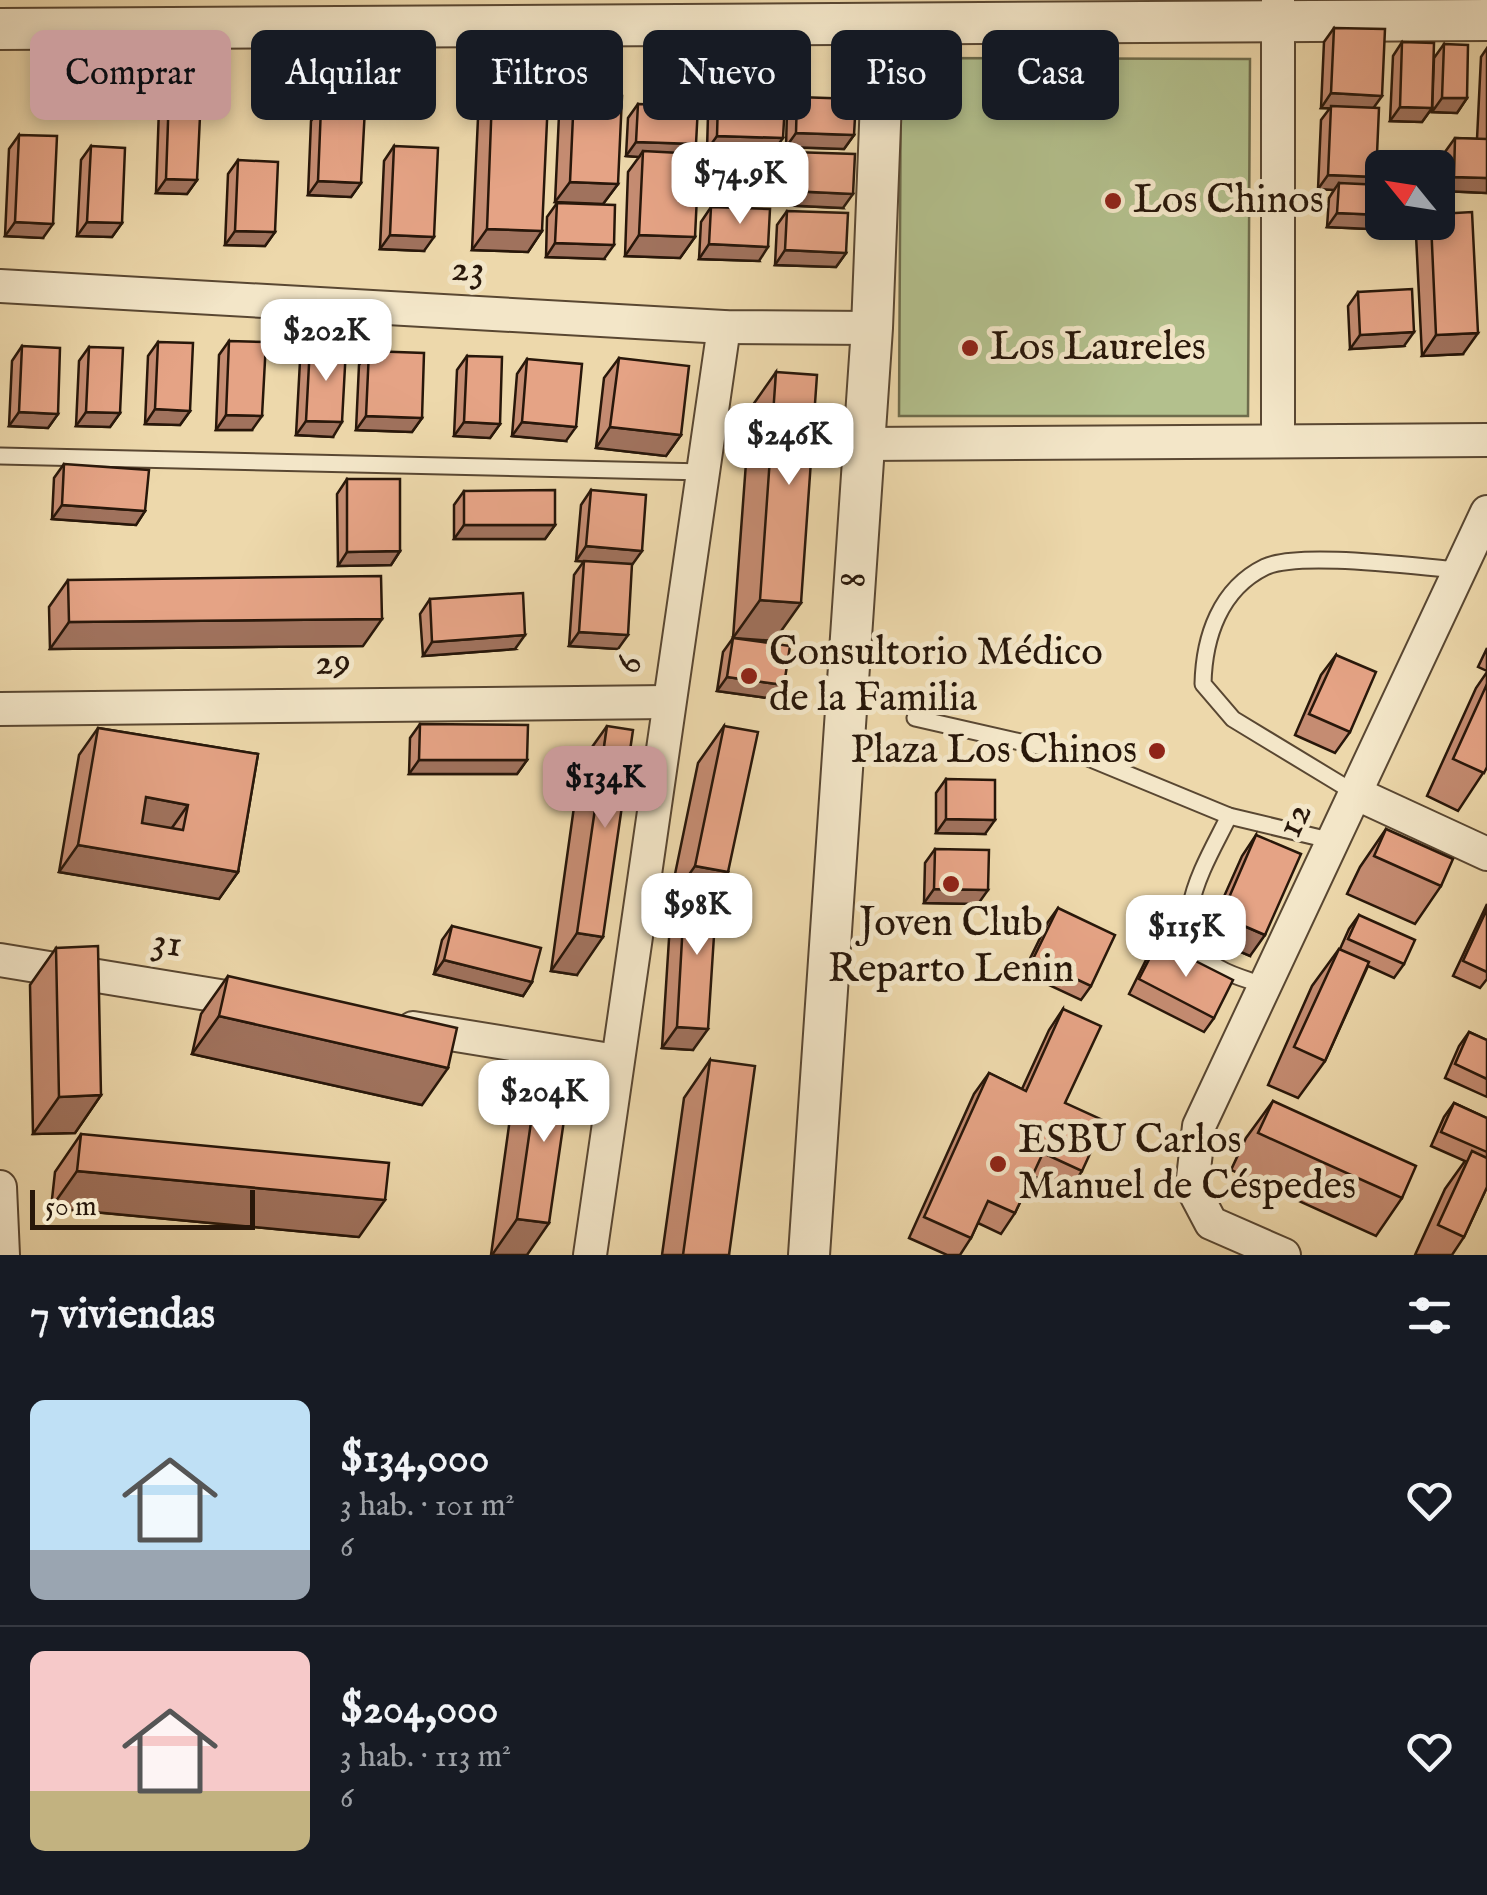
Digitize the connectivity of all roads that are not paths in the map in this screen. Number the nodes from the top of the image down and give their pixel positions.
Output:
1 (1277, 11) edge
2 (479, 13) edge
3 (52, 15) edge
4 (1487, 20) edge
5 (884, 24) junction
6 (0, 29) edge
7 (0, 286) edge
8 (724, 327) junction
9 (872, 328) junction
10 (1487, 440) edge
11 (1278, 442) junction
12 (864, 444) junction
13 (0, 456) edge
14 (705, 472) junction
15 (1487, 512) edge
16 (1460, 570) junction
17 (667, 702) junction
18 (0, 709) edge
19 (915, 718) dead end
20 (1355, 793) junction
21 (1229, 816) junction
22 (1333, 840) junction
23 (1487, 854) edge
24 (0, 960) edge
25 (1264, 985) junction
26 (289, 1007) edge
27 (385, 1023) edge
28 (616, 1061) junction
29 (0, 1187) edge
30 (3, 1255) edge
31 (590, 1255) edge
32 (809, 1255) edge
33 (1284, 1255) edge

1 - 4 street
1 - 5 street
1 - 11 street
2 - 3 street
2 - 5 street
3 - 6 street
5 - 9 street, 8
7 - 8 street, 23
8 - 9 street, 23
8 - 14 street, 6
9 - 12 street, 8
10 - 11 street
11 - 12 street
12 - 32 street, 8
13 - 14 lane
14 - 17 street, 6
15 - 16 street, 12
16 - 20 street, 12
16 - 20 lane
17 - 18 street, 29
17 - 28 street, 6
19 - 21 lane
20 - 22 street, 12
20 - 23 street
21 - 22 lane
21 - 25 lane
22 - 25 street, 12
24 - 26 street, 31
25 - 33 street, 12
27 - 28 street
28 - 31 street, 6
29 - 30 street

